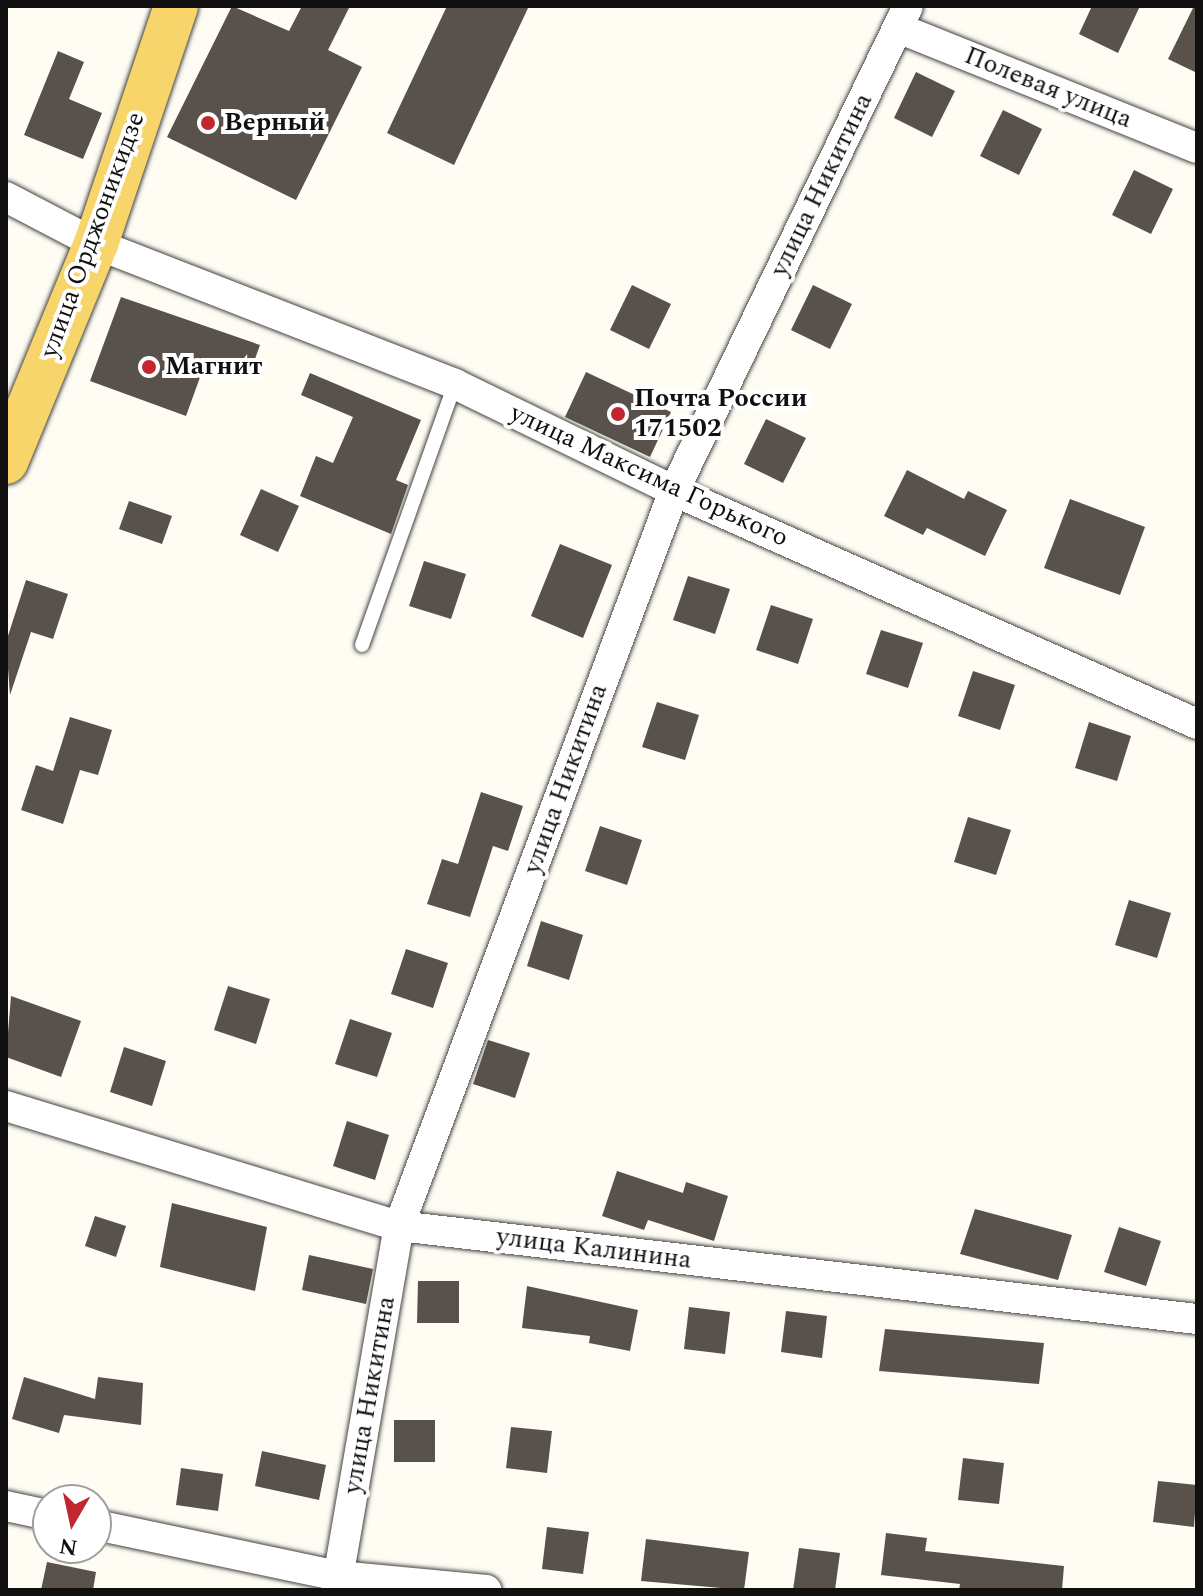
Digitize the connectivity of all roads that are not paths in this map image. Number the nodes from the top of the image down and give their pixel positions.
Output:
1 (176, 6) edge
2 (903, 17) edge
3 (1197, 148) edge
4 (6, 197) edge
5 (96, 244) junction
6 (455, 384) junction
7 (6, 462) edge
8 (674, 491) junction
9 (362, 645) dead end
10 (1197, 724) edge
11 (6, 1106) edge
12 (399, 1226) junction
13 (1197, 1319) edge
14 (6, 1506) edge
15 (32, 1512) edge
16 (112, 1529) edge
17 (337, 1583) edge
18 (486, 1590) edge

1 - 5 main road, улица Орджоникидзе
2 - 3 street, Полевая улица
2 - 8 street, улица Никитина
4 - 5 street, улица Максима Горького
5 - 6 street, улица Максима Горького
5 - 7 main road, улица Орджоникидзе
6 - 8 street, улица Максима Горького
6 - 9 lane
8 - 10 street, улица Максима Горького
8 - 12 street, улица Никитина
11 - 12 street, улица Калинина
12 - 13 street, улица Калинина
12 - 17 street, улица Никитина
14 - 15 street
16 - 17 street
17 - 18 street

